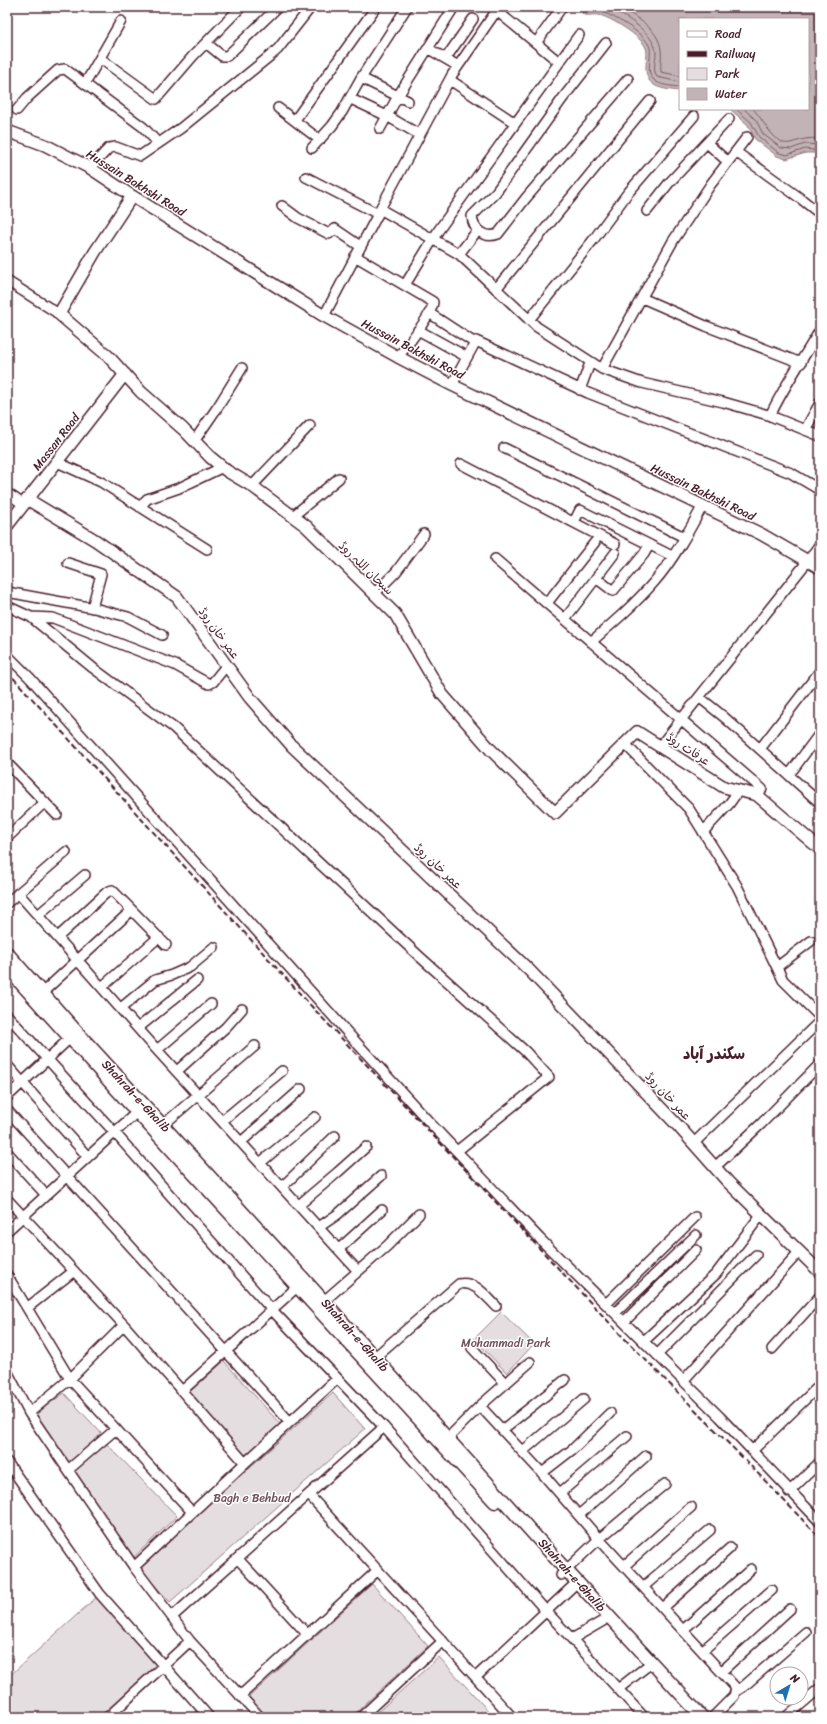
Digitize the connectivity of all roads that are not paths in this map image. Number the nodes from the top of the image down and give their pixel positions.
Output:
1 (241, 7) edge
2 (278, 7) edge
3 (311, 7) edge
4 (376, 7) edge
5 (407, 7) edge
6 (454, 7) edge
7 (562, 7) edge
8 (498, 9) edge
9 (473, 19) dead end
10 (121, 21) dead end
11 (579, 35) dead end
12 (206, 43) junction
13 (536, 43) junction
14 (606, 43) dead end
15 (429, 49) junction
16 (446, 58) junction
17 (101, 59) junction
18 (559, 62) junction
19 (458, 66) junction
20 (361, 78) junction
21 (628, 79) dead end
22 (450, 80) junction
23 (85, 84) junction
24 (398, 96) junction
25 (351, 99) junction
26 (650, 101) dead end
27 (408, 102) dead end
28 (278, 108) dead end
29 (18, 110) dead end
30 (387, 116) junction
31 (694, 116) dead end
32 (728, 119) dead end
33 (295, 120) junction
34 (515, 123) junction
35 (380, 129) dead end
36 (7, 131) edge
37 (420, 135) junction
38 (747, 137) dead end
39 (320, 140) junction
40 (158, 143) junction
41 (707, 143) junction
42 (312, 148) dead end
43 (736, 152) junction
44 (728, 162) junction
45 (90, 168) junction
46 (306, 177) dead end
47 (132, 196) junction
48 (282, 206) dead end
49 (379, 211) junction
50 (647, 211) dead end
51 (820, 211) edge
52 (477, 231) junction
53 (433, 239) junction
54 (360, 246) junction
55 (459, 254) junction
56 (355, 256) junction
57 (7, 281) edge
58 (405, 285) junction
59 (496, 290) junction
60 (642, 298) junction
61 (429, 313) junction
62 (59, 314) junction
63 (324, 316) junction
64 (529, 320) junction
65 (418, 330) junction
66 (820, 330) edge
67 (475, 343) junction
68 (398, 356) junction
69 (467, 357) junction
70 (801, 362) junction
71 (590, 363) junction
72 (242, 368) dead end
73 (602, 369) junction
74 (124, 374) junction
75 (452, 385) junction
76 (580, 390) junction
77 (820, 403) edge
78 (770, 416) junction
79 (310, 425) dead end
80 (804, 430) junction
81 (820, 436) edge
82 (194, 440) junction
83 (504, 448) dead end
84 (57, 462) junction
85 (461, 464) dead end
86 (223, 467) junction
87 (339, 478) dead end
88 (252, 486) junction
89 (820, 490) edge
90 (7, 493) edge
91 (25, 502) junction
92 (140, 507) junction
93 (702, 507) junction
94 (293, 516) junction
95 (574, 522) junction
96 (7, 526) edge
97 (424, 534) dead end
98 (684, 537) junction
99 (595, 542) dead end
100 (615, 544) dead end
101 (820, 544) edge
102 (649, 545) junction
103 (207, 548) dead end
104 (615, 553) dead end
105 (672, 556) junction
106 (496, 559) dead end
107 (807, 562) junction
108 (68, 563) dead end
109 (820, 568) edge
110 (596, 578) junction
111 (7, 592) edge
112 (374, 594) junction
113 (547, 603) junction
114 (7, 606) edge
115 (92, 608) junction
116 (31, 616) junction
117 (564, 619) junction
118 (162, 635) dead end
119 (591, 642) junction
120 (7, 655) edge
121 (226, 666) junction
122 (820, 671) edge
123 (699, 697) junction
124 (681, 719) junction
125 (820, 733) edge
126 (625, 744) junction
127 (660, 746) junction
128 (760, 750) junction
129 (7, 763) edge
130 (789, 775) junction
131 (739, 790) junction
132 (757, 795) junction
133 (45, 802) junction
134 (820, 803) edge
135 (555, 813) joint
136 (57, 816) dead end
137 (703, 832) junction
138 (7, 838) edge
139 (820, 849) edge
140 (66, 852) dead end
141 (85, 875) dead end
142 (18, 893) junction
143 (7, 903) edge
144 (132, 910) junction
145 (38, 915) junction
146 (58, 937) junction
147 (158, 938) junction
148 (811, 941) dead end
149 (166, 945) dead end
150 (214, 947) dead end
151 (7, 953) edge
152 (78, 959) junction
153 (777, 967) junction
154 (8, 972) edge
155 (196, 980) dead end
156 (102, 987) junction
157 (42, 993) junction
158 (211, 1004) dead end
159 (120, 1008) junction
160 (242, 1009) dead end
161 (7, 1015) edge
162 (820, 1017) edge
163 (820, 1021) edge
164 (138, 1028) junction
165 (70, 1038) junction
166 (255, 1046) dead end
167 (157, 1050) junction
168 (47, 1060) junction
169 (7, 1065) edge
170 (818, 1066) dead end
171 (177, 1071) junction
172 (282, 1071) dead end
173 (23, 1082) junction
174 (301, 1089) dead end
175 (198, 1095) junction
176 (7, 1097) edge
177 (7, 1110) edge
178 (137, 1112) junction
179 (315, 1117) dead end
180 (222, 1121) junction
181 (163, 1125) junction
182 (115, 1133) junction
183 (335, 1136) dead end
184 (241, 1142) junction
185 (694, 1143) junction
186 (366, 1147) dead end
187 (457, 1151) junction
188 (7, 1152) edge
189 (88, 1158) junction
190 (260, 1163) junction
191 (715, 1167) junction
192 (67, 1176) junction
193 (381, 1176) dead end
194 (282, 1187) junction
195 (46, 1195) junction
196 (7, 1198) edge
197 (299, 1205) junction
198 (382, 1210) dead end
199 (419, 1214) dead end
200 (761, 1215) junction
201 (23, 1216) junction
202 (695, 1217) dead end
203 (319, 1227) junction
204 (7, 1231) edge
205 (696, 1235) dead end
206 (339, 1249) junction
207 (696, 1250) dead end
208 (799, 1252) junction
209 (756, 1255) dead end
210 (74, 1271) junction
211 (358, 1271) junction
212 (820, 1272) edge
213 (7, 1275) edge
214 (297, 1287) junction
215 (820, 1296) edge
216 (324, 1301) junction
217 (606, 1304) junction
218 (496, 1306) dead end
219 (27, 1308) junction
220 (272, 1310) junction
221 (615, 1313) junction
222 (624, 1322) junction
223 (124, 1326) junction
224 (644, 1341) junction
225 (472, 1348) dead end
226 (772, 1349) dead end
227 (226, 1350) junction
228 (657, 1355) junction
229 (375, 1357) junction
230 (530, 1362) dead end
231 (7, 1371) edge
232 (70, 1379) junction
233 (337, 1379) junction
234 (565, 1380) dead end
235 (684, 1381) junction
236 (505, 1383) junction
237 (820, 1385) edge
238 (182, 1391) junction
239 (584, 1399) dead end
240 (480, 1406) junction
241 (29, 1413) junction
242 (610, 1413) dead end
243 (290, 1422) junction
244 (384, 1427) junction
245 (116, 1429) junction
246 (502, 1430) junction
247 (627, 1436) dead end
248 (445, 1441) junction
249 (522, 1451) junction
250 (752, 1451) junction
251 (646, 1456) dead end
252 (820, 1462) edge
253 (7, 1463) edge
254 (245, 1463) junction
255 (68, 1470) junction
256 (542, 1472) junction
257 (665, 1484) dead end
258 (789, 1492) junction
259 (560, 1493) junction
260 (309, 1494) junction
261 (691, 1507) dead end
262 (192, 1512) junction
263 (579, 1515) junction
264 (820, 1522) edge
265 (710, 1530) dead end
266 (599, 1539) junction
267 (730, 1548) dead end
268 (238, 1559) junction
269 (134, 1566) junction
270 (624, 1566) junction
271 (751, 1569) dead end
272 (378, 1570) junction
273 (564, 1572) junction
274 (572, 1587) junction
275 (643, 1587) junction
276 (772, 1590) dead end
277 (662, 1608) junction
278 (790, 1609) dead end
279 (546, 1611) junction
280 (172, 1617) junction
281 (603, 1621) junction
282 (682, 1630) junction
283 (806, 1632) dead end
284 (308, 1635) junction
285 (572, 1639) junction
286 (190, 1641) junction
287 (443, 1641) junction
288 (702, 1651) junction
289 (164, 1666) junction
290 (646, 1667) junction
291 (721, 1672) junction
292 (476, 1677) junction
293 (820, 1688) edge
294 (618, 1689) junction
295 (736, 1690) junction
296 (240, 1696) junction
297 (510, 1716) edge
298 (108, 1717) edge
299 (209, 1717) edge
300 (260, 1717) edge
301 (361, 1717) edge
302 (644, 1717) edge
303 (692, 1717) edge
304 (702, 1717) edge
305 (712, 1717) edge
306 (786, 1717) edge

1 - 12 street
2 - 12 street
3 - 40 street
4 - 33 street
5 - 20 street
6 - 15 street
7 - 13 street
8 - 13 street
8 - 19 street
9 - 16 street
10 - 17 street
11 - 18 street
12 - 17 street
13 - 18 street
14 - 52 street
15 - 16 street
15 - 24 street
16 - 19 street
17 - 23 street
18 - 34 street
19 - 22 street
20 - 24 street
20 - 25 street
21 - 52 street
22 - 34 street
22 - 37 street
23 - 29 street
23 - 40 street
24 - 27 street
24 - 30 street
25 - 30 street
25 - 39 street
26 - 59 street
28 - 33 street
30 - 35 street
30 - 37 street
31 - 64 street
32 - 41 street
33 - 39 street
34 - 53 street
36 - 45 street, Hussain Bakhshi Road
37 - 49 street
38 - 43 street
39 - 42 street
40 - 45 street
41 - 44 street
41 - 50 street
43 - 44 street
43 - 51 street
44 - 60 street
45 - 47 street, Hussain Bakhshi Road
46 - 49 street
47 - 62 street
47 - 63 street, Hussain Bakhshi Road
48 - 54 street
49 - 53 street
49 - 54 street
52 - 55 street
53 - 55 street
53 - 58 street
54 - 56 street
55 - 59 street
56 - 58 street
56 - 63 street
57 - 62 street
58 - 61 street
59 - 64 street
60 - 70 street
60 - 73 street
61 - 65 street
61 - 67 street
62 - 74 street, سبحان اللہ روڈ
63 - 68 street, Hussain Bakhshi Road
64 - 71 street
65 - 68 street
65 - 69 street
66 - 70 street
67 - 69 street
67 - 76 street
68 - 75 street, Hussain Bakhshi Road
69 - 75 street
70 - 78 street
71 - 73 street
71 - 76 street
72 - 82 street
73 - 78 street
74 - 82 street, سبحان اللہ روڈ
74 - 84 street, Massan Road
75 - 93 street, Hussain Bakhshi Road
76 - 89 street
77 - 80 street
78 - 80 street
79 - 88 street
80 - 81 street
82 - 86 street, سبحان اللہ روڈ
83 - 98 street
84 - 91 street, Massan Road
84 - 92 street
85 - 95 street
86 - 88 street, سبحان اللہ روڈ
86 - 92 street
87 - 94 street
88 - 94 street, سبحان اللہ روڈ
90 - 91 street
91 - 96 street, Massan Road
91 - 121 street, عمر خان روڈ
92 - 103 street
93 - 98 street
93 - 107 street, Hussain Bakhshi Road
94 - 112 street, سبحان اللہ روڈ
95 - 100 street
95 - 102 street
97 - 112 street
98 - 105 street
99 - 113 street
101 - 107 street
102 - 105 street
102 - 110 street
104 - 110 street
105 - 119 street
106 - 113 street
107 - 109 street, Hussain Bakhshi Road
107 - 123 street
108 - 115 street
110 - 117 street
111 - 115 street
112 - 135 street, سبحان اللہ روڈ
113 - 117 street
114 - 116 street
115 - 118 street
116 - 121 street
116 - 187 street
117 - 119 street
119 - 124 street
120 - 187 street
121 - 185 street, عمر خان روڈ
122 - 128 street
123 - 124 street
123 - 128 street
124 - 127 street
124 - 132 street
125 - 130 street
126 - 127 street, عرفات روڈ
126 - 135 street, عرفات روڈ
126 - 137 street
127 - 131 street, عرفات روڈ
128 - 130 street
129 - 133 street
130 - 134 street
131 - 132 street, عرفات روڈ
131 - 137 street
132 - 139 street, عرفات روڈ
133 - 136 street
133 - 138 street
137 - 153 street
140 - 142 street
141 - 145 street
142 - 143 street
142 - 145 street
144 - 146 street
144 - 147 street
144 - 152 street
145 - 146 street
146 - 152 street
147 - 149 street
147 - 156 street
148 - 153 street
150 - 159 street
151 - 157 main road, Shahrah-e-Ghalib
152 - 156 street
152 - 157 street
153 - 162 street
154 - 165 main road, Shahrah-e-Ghalib
155 - 164 street
156 - 159 street
157 - 181 main road, Shahrah-e-Ghalib
158 - 167 street
159 - 164 street
160 - 171 street
161 - 168 street
163 - 185 street
164 - 167 street
165 - 168 street
165 - 178 main road, Shahrah-e-Ghalib
166 - 175 street
167 - 171 street
168 - 173 street
168 - 182 street
169 - 173 street
170 - 191 street
171 - 175 street
172 - 180 street
173 - 176 street
173 - 189 street
174 - 184 street
175 - 180 street
175 - 181 street
177 - 192 street
178 - 182 street
178 - 214 main road, Shahrah-e-Ghalib
179 - 190 street
180 - 184 street
181 - 216 main road, Shahrah-e-Ghalib
182 - 189 street
182 - 220 street
183 - 194 street
184 - 190 street
185 - 191 street, عمر خان روڈ
186 - 197 street
187 - 217 street
188 - 195 street
189 - 192 street
190 - 194 street
191 - 200 street, عمر خان روڈ
192 - 195 street
192 - 227 street
193 - 203 street
194 - 197 street
195 - 201 street
196 - 201 street
197 - 203 street
198 - 206 street
199 - 211 street
200 - 208 street, عمر خان روڈ
200 - 224 street
201 - 204 street
201 - 210 street
202 - 217 street
203 - 206 street
205 - 221 street
206 - 211 street
207 - 222 street
208 - 212 street, عمر خان روڈ
208 - 235 street
209 - 228 street
210 - 219 street
210 - 223 street
211 - 216 street
213 - 219 street
214 - 220 street
214 - 248 main road, Shahrah-e-Ghalib
215 - 226 street
216 - 229 main road, Shahrah-e-Ghalib
217 - 221 street
218 - 229 street
219 - 232 street
220 - 227 street
220 - 233 street
221 - 222 street
222 - 224 street
223 - 232 street
223 - 238 street
224 - 228 street
225 - 236 street
227 - 238 street
227 - 243 street
228 - 235 street
229 - 248 main road, Shahrah-e-Ghalib
230 - 236 street
231 - 241 street
232 - 241 street
232 - 245 street
233 - 243 street
233 - 244 street
234 - 246 street
235 - 250 street
236 - 240 street
237 - 250 street
238 - 254 street
239 - 249 street
240 - 246 street
240 - 248 street
241 - 255 street
242 - 256 street
243 - 254 street
244 - 260 street
244 - 279 street
245 - 255 street
245 - 262 street
246 - 249 street
247 - 259 street
248 - 273 main road, Shahrah-e-Ghalib
249 - 256 street
250 - 258 street
251 - 263 street
252 - 258 street
253 - 289 street
254 - 262 street
255 - 269 street
256 - 259 street
257 - 266 street
258 - 264 street
259 - 263 street
260 - 268 street
260 - 272 street
261 - 270 street
262 - 269 street
263 - 266 street
265 - 275 street
266 - 270 street
266 - 273 street
267 - 277 street
268 - 280 street
268 - 284 street
269 - 280 street
270 - 275 street
271 - 282 street
272 - 284 street
272 - 287 street
273 - 274 main road, Shahrah-e-Ghalib
273 - 304 main road, Shahrah-e-Ghalib
274 - 279 street
274 - 281 main road, Shahrah-e-Ghalib
275 - 277 street
276 - 288 street
277 - 282 street
278 - 291 street
279 - 285 street
279 - 292 street
280 - 286 street
281 - 285 street
281 - 290 main road, Shahrah-e-Ghalib
282 - 288 street
283 - 295 street
284 - 296 street
285 - 294 street
286 - 289 street
286 - 296 street
287 - 292 street
287 - 301 street
288 - 291 street
289 - 298 street
289 - 299 street
290 - 294 street
290 - 303 main road, Shahrah-e-Ghalib
291 - 295 street
292 - 297 street
293 - 306 street
294 - 302 street
295 - 305 street
296 - 300 street

